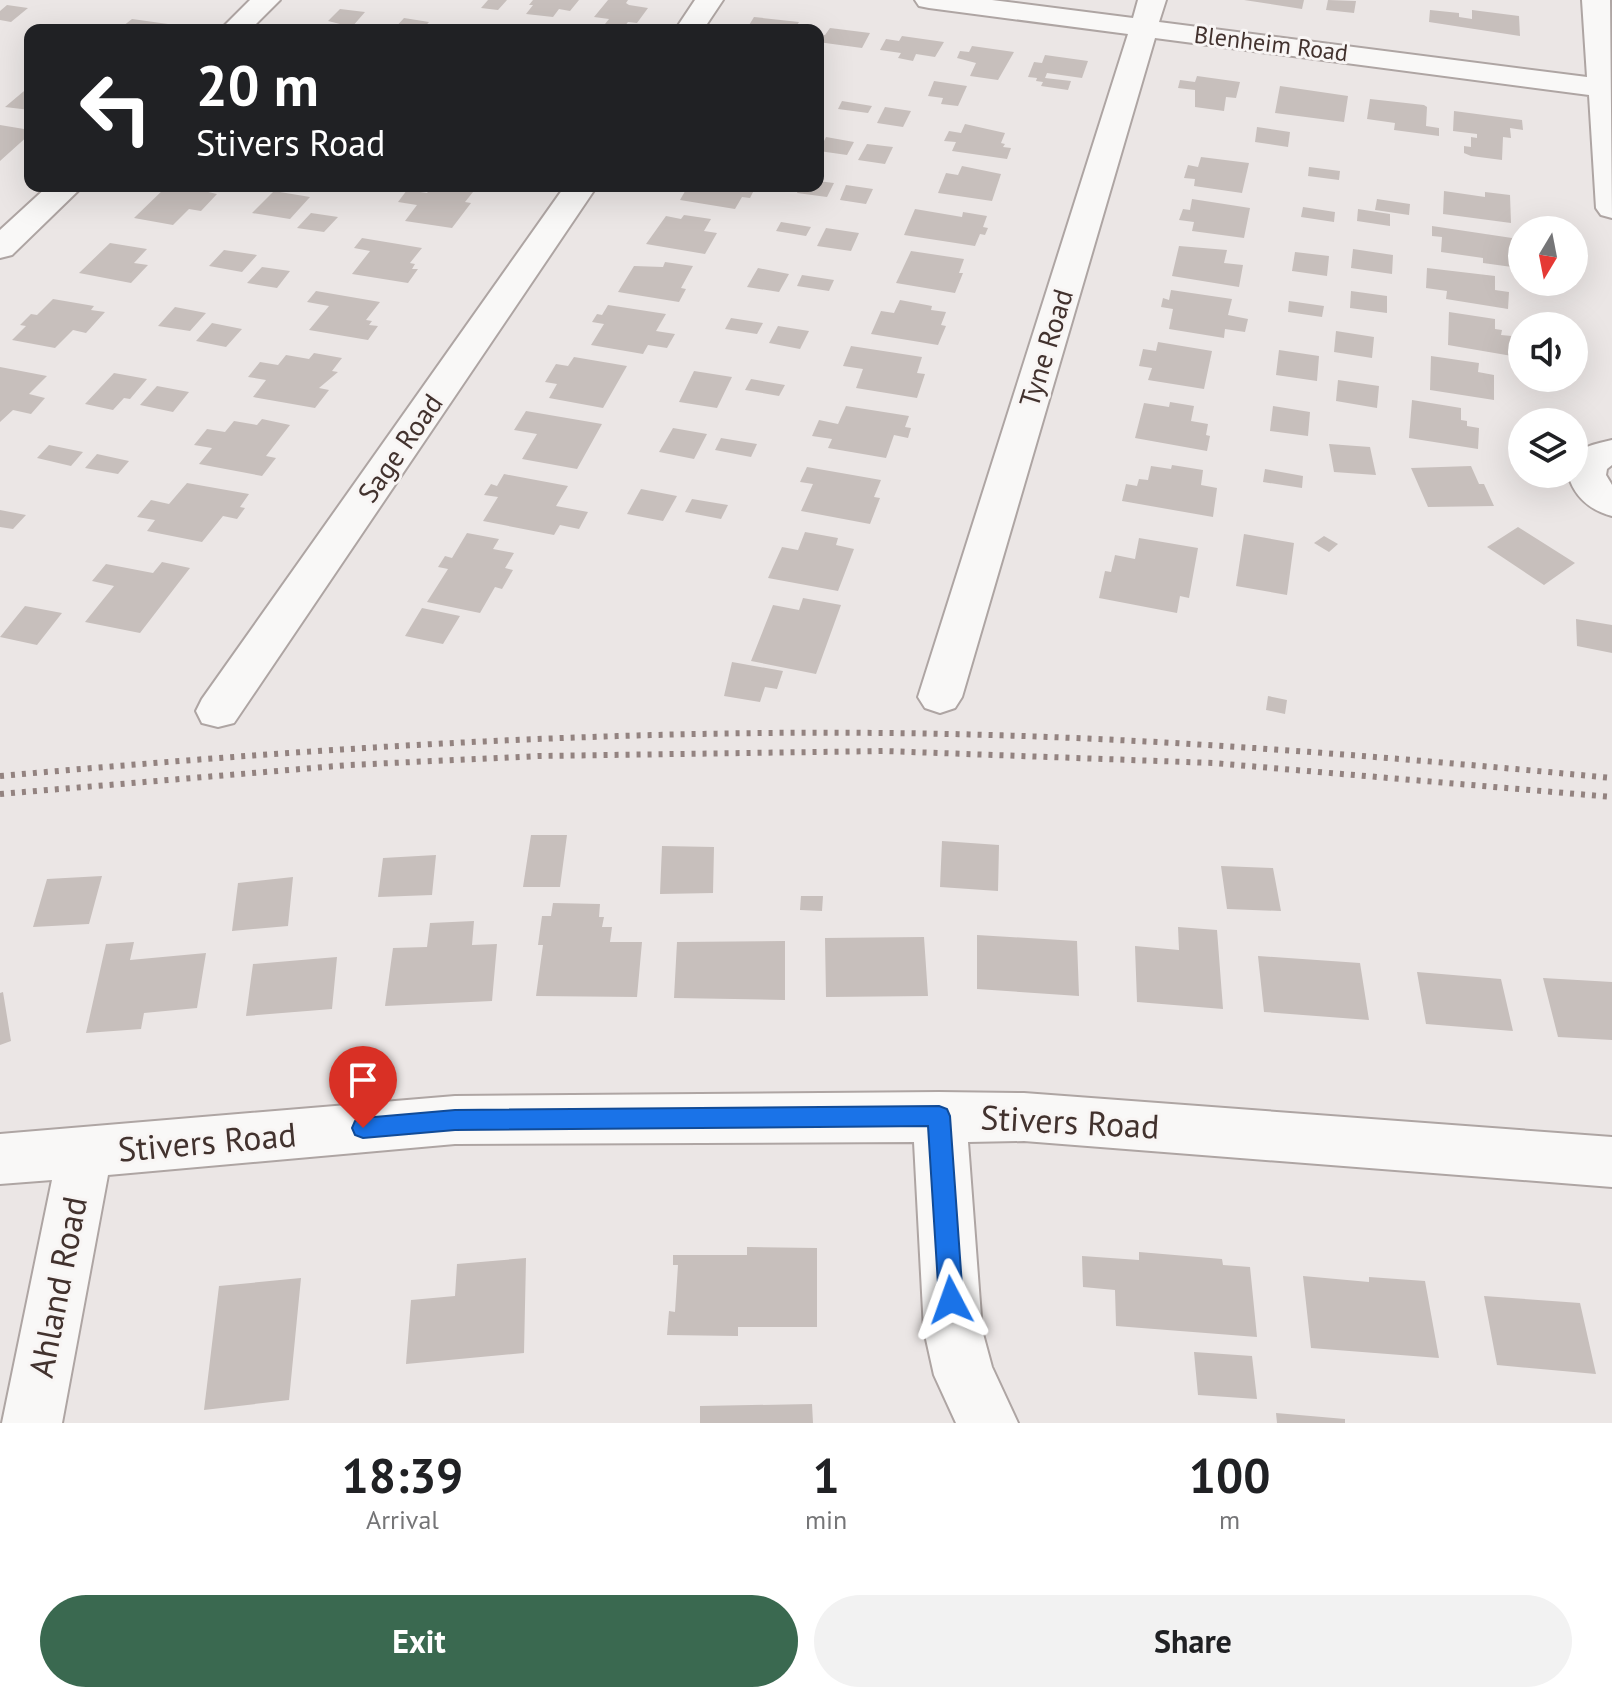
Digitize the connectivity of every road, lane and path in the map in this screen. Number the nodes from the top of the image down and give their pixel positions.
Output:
1 (266, 0) edge
2 (709, 0) edge
3 (929, 0) edge
4 (1596, 0) edge
5 (1148, 14) edge
6 (240, 24) edge
7 (693, 24) edge
8 (1607, 89) edge
9 (61, 192) edge
10 (577, 192) edge
11 (1612, 208) edge
12 (0, 248) edge
13 (1612, 452) edge
14 (1612, 503) edge
15 (940, 697) dead end
16 (218, 711) dead end
17 (939, 1116) junction
18 (85, 1152) junction
19 (0, 1159) edge
20 (1612, 1162) edge
21 (32, 1423) edge
22 (988, 1423) edge

1 - 6 street
2 - 7 street
3 - 5 street, Blenheim Road
4 - 8 street
5 - 8 street, Blenheim Road
5 - 15 street, Tyne Road
8 - 11 street
9 - 12 street
10 - 16 street, Sage Road
13 - 14 street
17 - 18 street, Stivers Road
17 - 20 street, Stivers Road
17 - 22 street
18 - 19 street, Stivers Road
18 - 21 street, Ahland Road

